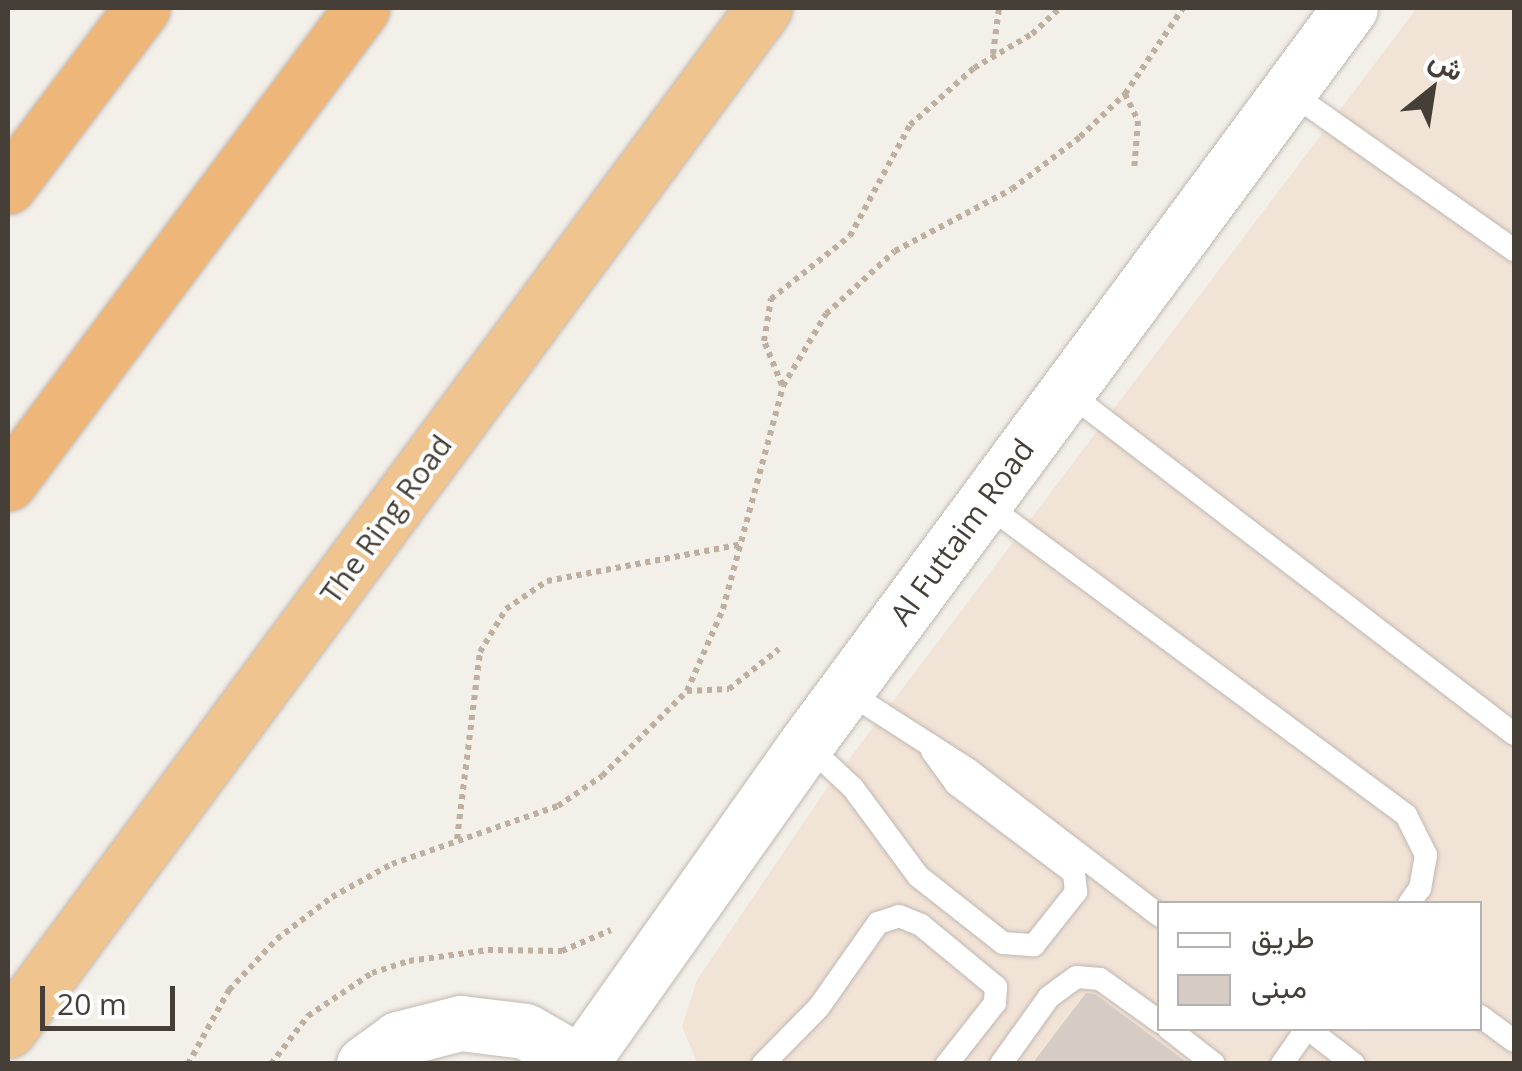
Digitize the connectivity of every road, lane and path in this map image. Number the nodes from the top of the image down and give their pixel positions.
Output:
1 (142, 8) edge
2 (362, 8) edge
3 (764, 8) edge
4 (999, 8) edge
5 (1060, 8) edge
6 (1183, 8) edge
7 (1350, 8) edge
8 (993, 54) junction
9 (1287, 90) junction
10 (1125, 94) junction
11 (1134, 172) dead end
12 (8, 186) edge
13 (1514, 250) edge
14 (782, 386) junction
15 (1066, 391) junction
16 (8, 483) edge
17 (984, 503) junction
18 (742, 544) junction
19 (780, 648) dead end
20 (846, 690) junction
21 (687, 691) junction
22 (1514, 734) edge
23 (806, 744) junction
24 (932, 751) junction
25 (457, 839) junction
26 (1411, 901) edge
27 (1157, 914) edge
28 (620, 924) dead end
29 (52, 970) junction
30 (1482, 1017) edge
31 (1157, 1020) edge
32 (8, 1030) edge
33 (1172, 1031) edge
34 (1305, 1031) edge
35 (1311, 1031) edge
36 (1514, 1041) edge
37 (582, 1063) edge
38 (15, 1064) edge
39 (188, 1064) edge
40 (271, 1064) edge
41 (364, 1064) edge
42 (764, 1064) edge
43 (948, 1064) edge
44 (1001, 1064) edge
45 (1214, 1064) edge
46 (1282, 1064) edge
47 (1354, 1064) edge

1 - 12 highway
2 - 16 highway
3 - 29 highway, The Ring Road
4 - 8 path
5 - 8 path
6 - 10 path
7 - 9 street, Al Futtaim Road
8 - 14 path
9 - 13 lane
9 - 15 street, Al Futtaim Road
10 - 11 path
10 - 14 path
14 - 18 path
15 - 17 street, Al Futtaim Road
15 - 22 lane
17 - 20 street, Al Futtaim Road
17 - 26 lane
18 - 21 path
18 - 25 path
19 - 21 path
20 - 23 street, Al Futtaim Road
20 - 24 lane
21 - 25 path
23 - 24 lane
23 - 37 street, Al Futtaim Road
24 - 27 lane
25 - 39 path
28 - 40 path
29 - 32 highway, The Ring Road
29 - 38 highway
30 - 36 lane
31 - 44 lane
33 - 45 lane
34 - 46 lane
35 - 47 lane
37 - 41 street
42 - 43 lane

